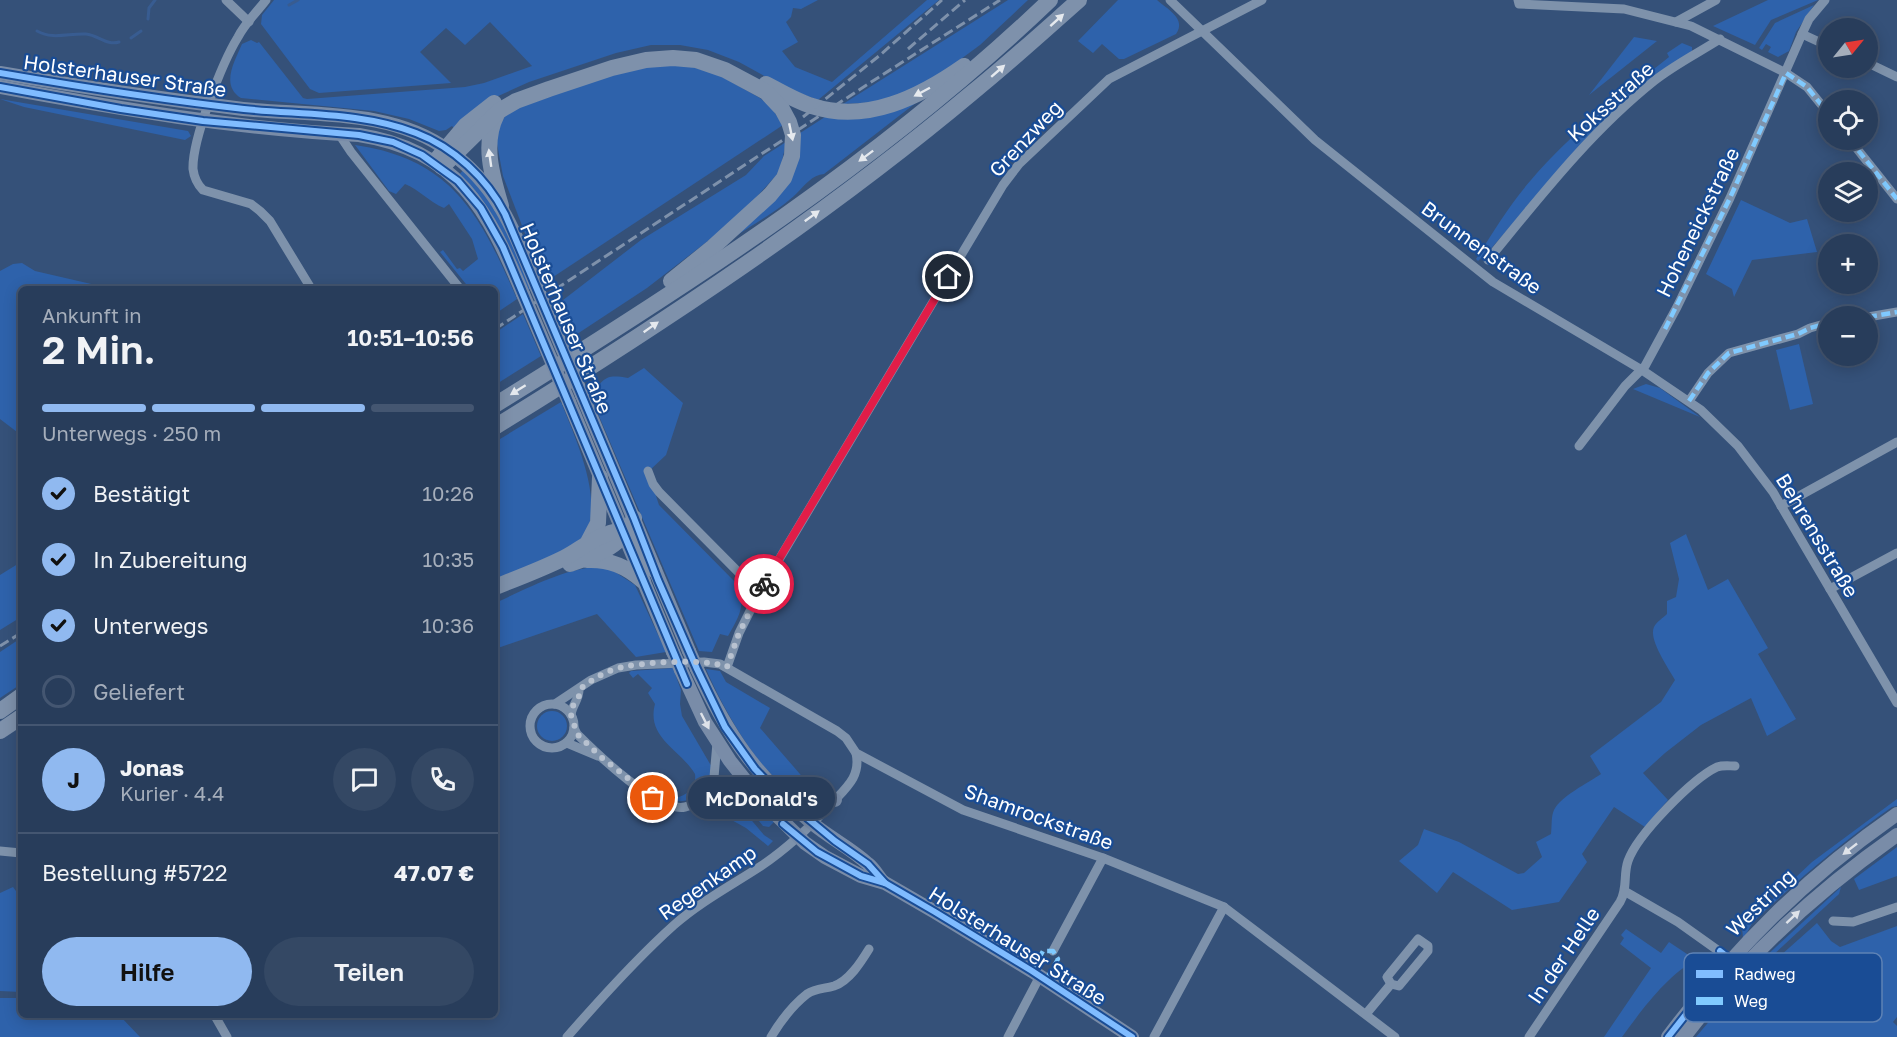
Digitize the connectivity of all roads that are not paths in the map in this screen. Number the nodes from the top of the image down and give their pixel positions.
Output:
1 (226, 0) edge
2 (266, 0) edge
3 (1050, 0) edge
4 (1079, 0) edge
5 (1170, 0) edge
6 (1262, 0) edge
7 (1518, 0) edge
8 (1716, 0) edge
9 (1825, 0) edge
10 (1625, 4) edge
11 (249, 22) junction
12 (1676, 22) junction
13 (1024, 25) junction
14 (1203, 30) junction
15 (1802, 34) junction
16 (1720, 39) junction
17 (1818, 41) edge
18 (1878, 68) edge
19 (0, 73) edge
20 (1786, 73) junction
21 (1897, 77) edge
22 (0, 87) edge
23 (1818, 101) edge
24 (210, 104) junction
25 (499, 111) junction
26 (203, 121) junction
27 (339, 134) junction
28 (1858, 150) edge
29 (450, 151) junction
30 (438, 165) junction
31 (1897, 199) edge
32 (501, 206) junction
33 (1488, 260) dead end
34 (310, 286) edge
35 (458, 286) edge
36 (1897, 312) edge
37 (1878, 315) edge
38 (620, 326) junction
39 (1818, 326) edge
40 (1642, 370) junction
41 (1689, 401) junction
42 (498, 403) edge
43 (498, 425) edge
44 (1897, 442) edge
45 (1579, 446) dead end
46 (648, 471) dead end
47 (600, 477) junction
48 (1781, 506) junction
49 (627, 529) junction
50 (585, 552) junction
51 (1897, 552) edge
52 (649, 575) junction
53 (498, 586) edge
54 (1830, 589) junction
55 (759, 593) junction
56 (498, 595) edge
57 (727, 667) junction
58 (579, 690) junction
59 (18, 698) edge
60 (1897, 703) edge
61 (555, 705) junction
62 (0, 711) edge
63 (571, 715) junction
64 (18, 719) edge
65 (574, 728) junction
66 (0, 731) edge
67 (567, 743) junction
68 (717, 743) junction
69 (856, 753) junction
70 (601, 757) junction
71 (1735, 766) dead end
72 (742, 777) junction
73 (782, 797) junction
74 (703, 798) junction
75 (835, 800) junction
76 (1897, 814) edge
77 (813, 824) junction
78 (1897, 836) edge
79 (799, 838) junction
80 (0, 851) edge
81 (18, 853) edge
82 (1103, 858) junction
83 (885, 883) junction
84 (1626, 892) junction
85 (1224, 907) junction
86 (1897, 907) edge
87 (1833, 921) dead end
88 (869, 949) dead end
89 (1053, 951) dead end
90 (1721, 953) edge
91 (1736, 953) edge
92 (1757, 953) edge
93 (1040, 976) junction
94 (1391, 984) junction
95 (1366, 1014) junction
96 (1684, 1017) edge
97 (216, 1018) edge
98 (1696, 1022) edge
99 (228, 1037) edge
100 (567, 1037) edge
101 (771, 1037) edge
102 (1008, 1037) edge
103 (1132, 1037) edge
104 (1154, 1037) edge
105 (1395, 1037) edge
106 (1529, 1037) edge
107 (1668, 1037) edge
108 (1684, 1037) edge

1 - 11 street
2 - 11 street
3 - 13 highway
43 -> 4 highway
5 - 14 street, Brunnenstraße
6 - 14 street, Grenzweg
7 - 10 street
8 - 12 street
9 - 15 street, Hoheneickstraße
10 - 12 street
11 - 24 street
12 - 16 street
13 -> 29 highway
13 -> 38 highway
14 - 40 street, Brunnenstraße
14 - 55 street, Grenzweg
15 - 17 street
15 - 20 street, Hoheneickstraße
16 - 20 street
16 - 33 street, Koksstraße
18 - 21 street
19 - 24 main road, Holsterhauser Straße
20 - 23 street
20 - 40 street, Hoheneickstraße
22 - 26 main road, Holsterhauser Straße
24 - 26 street
24 - 29 main road, Holsterhauser Straße
25 - 29 highway
32 -> 25 highway
25 -> 38 highway
26 - 27 main road, Holsterhauser Straße
26 - 34 street
27 - 30 main road, Holsterhauser Straße
27 - 35 street
28 - 31 street
29 - 30 highway
29 - 32 main road, Holsterhauser Straße
30 - 47 main road, Holsterhauser Straße, bridge
32 - 49 main road, Holsterhauser Straße, bridge
36 - 37 street
38 -> 42 highway
39 - 41 street
40 - 41 street, Brunnenstraße
40 - 45 street, Hoheneickstraße
41 - 48 street, Behrensstraße
44 - 48 street
46 - 55 street
47 - 49 main road, Holsterhauser Straße
47 - 50 highway
48 - 54 street, Behrensstraße
49 - 50 highway
49 - 52 highway
50 - 52 highway
50 - 53 highway
50 - 56 highway
51 - 54 street
52 -> 68 main road, Holsterhauser Straße, bridge
52 - 73 main road, Holsterhauser Straße, bridge
54 - 60 street, Behrensstraße
55 - 57 street
57 - 58 street
57 - 69 street, Shamrockstraße
58 - 61 street
58 - 63 street
59 - 62 highway
61 - 63 street
61 - 67 street
63 - 65 street
64 - 66 highway
65 - 67 street
65 - 70 street
67 - 70 street
68 - 72 main road, Holsterhauser Straße
68 - 74 street
69 - 75 street, Regenkamp
69 - 82 street, Shamrockstraße
70 - 74 street
71 - 84 street
72 - 74 street
72 - 79 main road, Holsterhauser Straße
73 - 75 main road
73 - 77 main road, Holsterhauser Straße
75 - 77 street, Regenkamp
76 -> 91 main road, Westring
77 - 79 street, Regenkamp
77 - 83 main road, Holsterhauser Straße
92 -> 78 main road, Westring
79 - 83 main road, Holsterhauser Straße
79 - 100 street, Regenkamp
80 - 81 street
82 - 85 street, Shamrockstraße
82 - 89 street
83 - 93 main road, Holsterhauser Straße
84 - 90 street
84 - 106 street, In der Helle
85 - 95 street, Shamrockstraße
85 - 104 street
86 - 87 street
88 - 101 street
93 - 102 street
93 - 103 main road, Holsterhauser Straße
94 - 94 street
94 - 95 street
95 - 105 street, Shamrockstraße
96 - 107 main road, Westring
97 - 99 street
108 -> 98 main road, Westring

